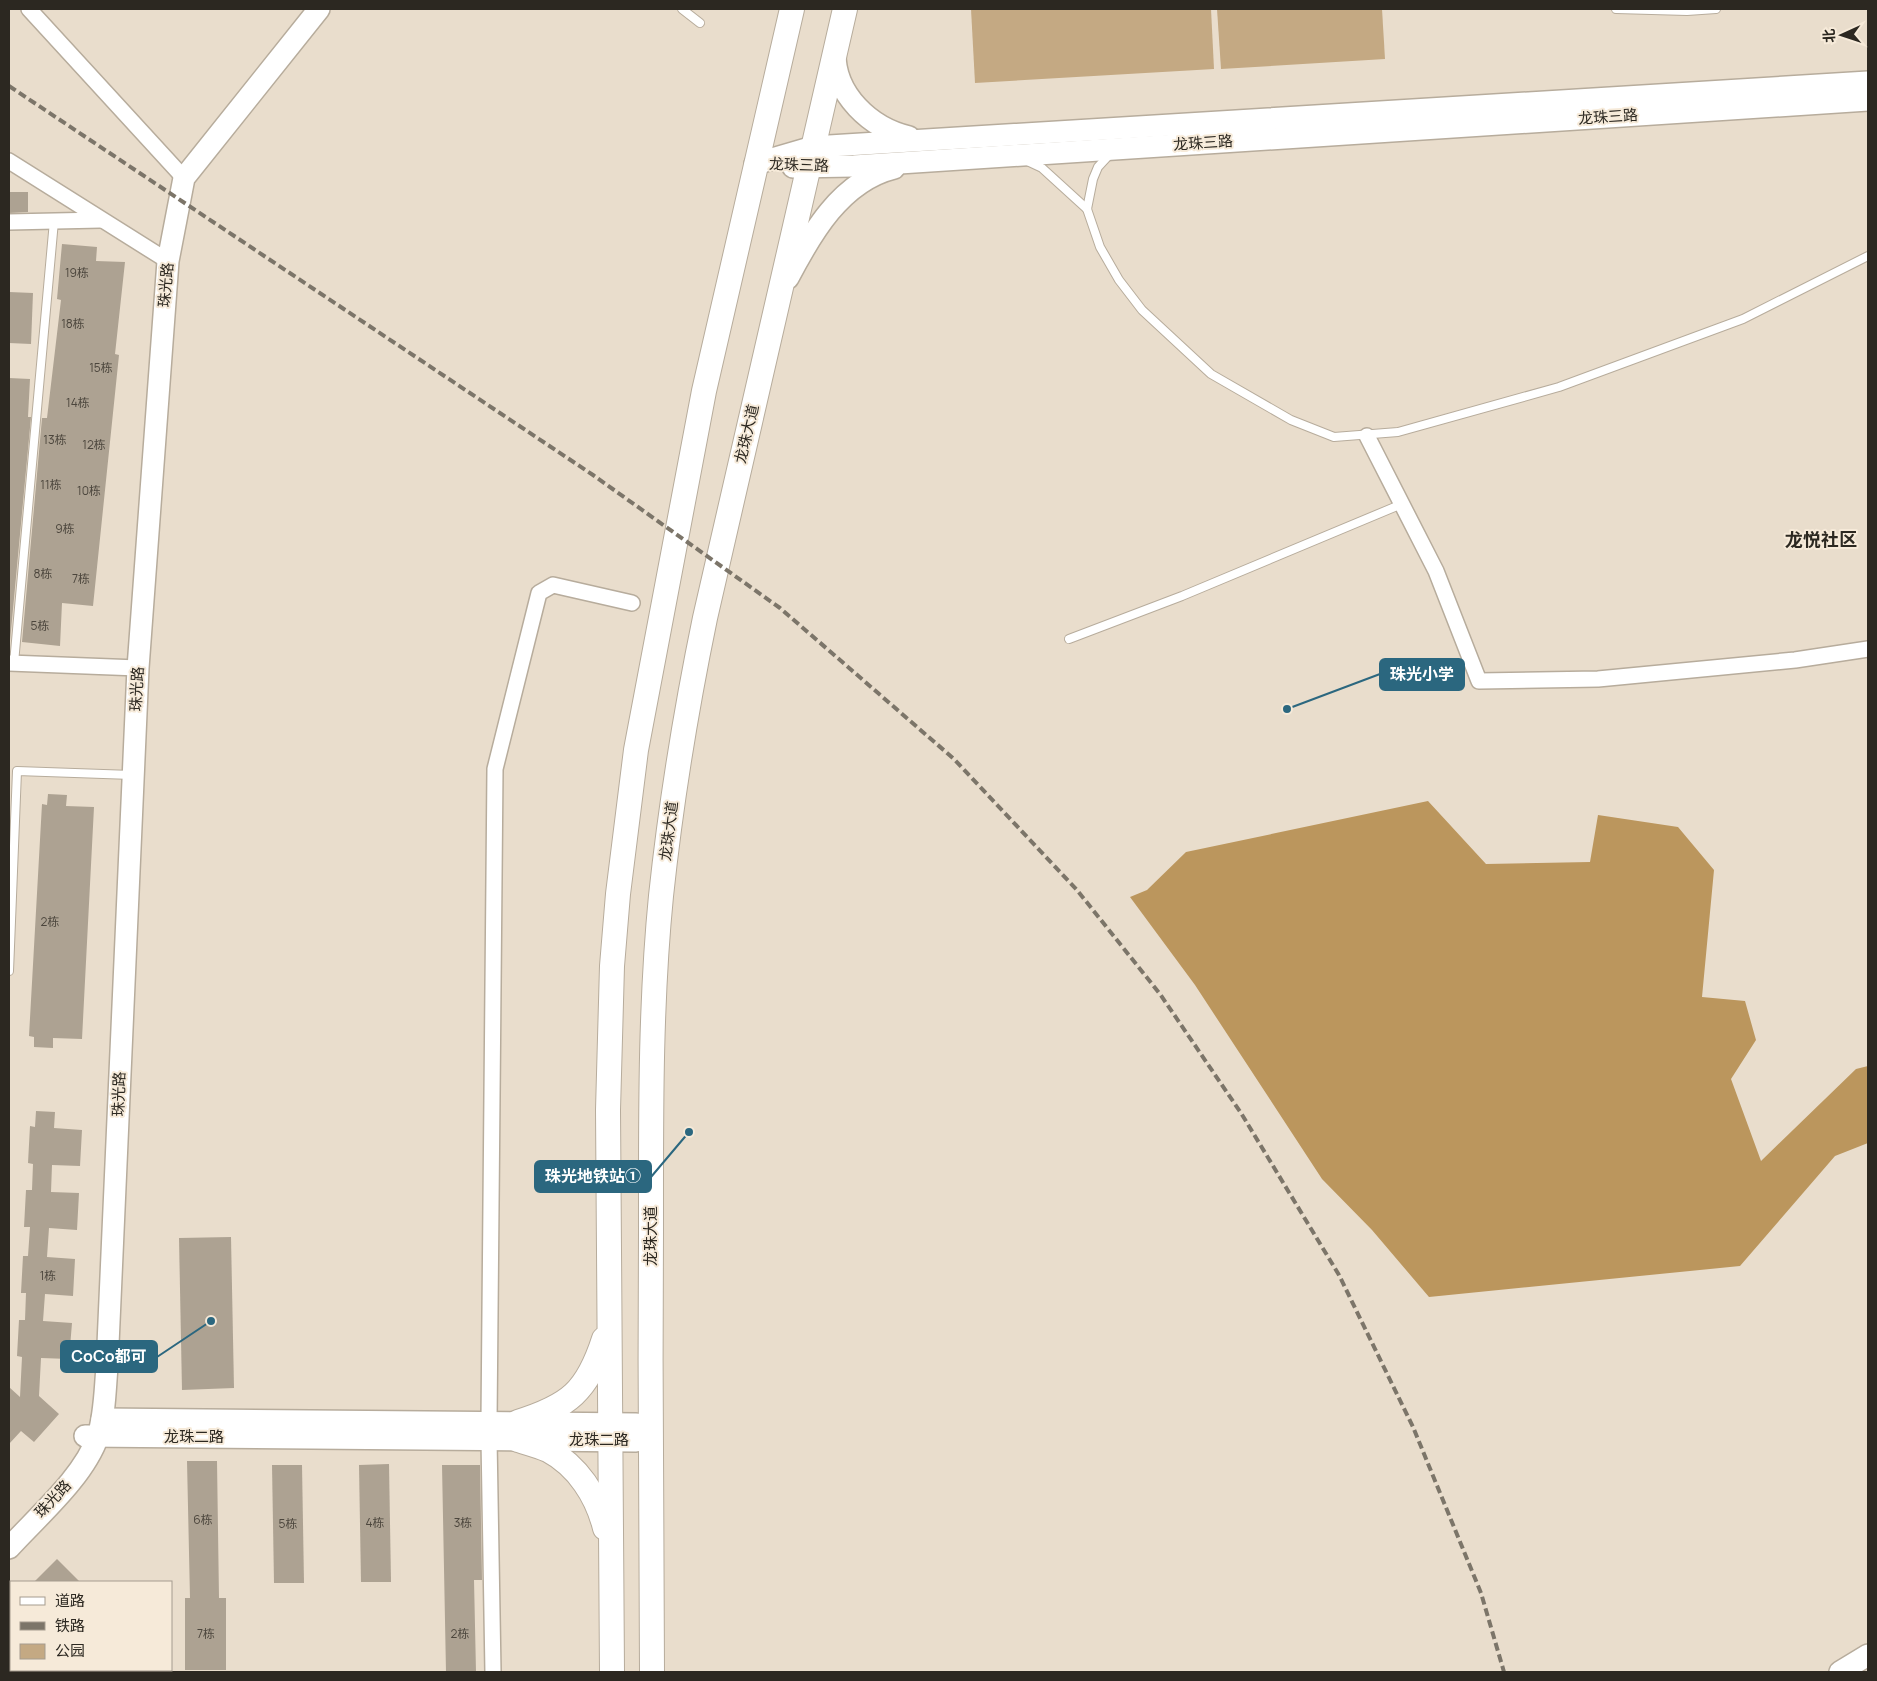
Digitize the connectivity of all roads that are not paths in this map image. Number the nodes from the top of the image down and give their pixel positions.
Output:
1 (29, 9) edge
2 (320, 9) edge
3 (682, 9) edge
4 (792, 9) edge
5 (845, 9) edge
6 (1616, 9) edge
7 (1624, 9) edge
8 (1716, 9) edge
9 (700, 23) dead end
10 (835, 51) junction
11 (1868, 82) edge
12 (1868, 100) edge
13 (924, 140) junction
14 (1119, 148) junction
15 (1016, 156) junction
16 (811, 157) junction
17 (9, 161) edge
18 (923, 161) junction
19 (755, 164) junction
20 (184, 178) junction
21 (1087, 209) junction
22 (101, 220) junction
23 (54, 221) junction
24 (9, 222) edge
25 (1868, 256) edge
26 (168, 261) junction
27 (779, 293) junction
28 (1367, 436) junction
29 (1402, 504) junction
30 (632, 603) dead end
31 (1069, 639) dead end
32 (1868, 649) edge
33 (11, 663) edge
34 (138, 668) junction
35 (133, 775) junction
36 (9, 971) edge
37 (609, 1323) junction
38 (95, 1431) junction
39 (489, 1431) junction
40 (518, 1431) junction
41 (609, 1432) junction
42 (650, 1432) junction
43 (9, 1528) edge
44 (9, 1548) edge
45 (610, 1549) junction
46 (1868, 1655) edge
47 (492, 1672) edge
48 (612, 1672) edge
49 (652, 1672) edge
50 (1840, 1672) edge

1 - 20 street
2 - 20 main road, 珠光路
3 - 9 lane
4 - 19 main road
5 - 10 main road, 龙珠大道
6 - 7 lane
7 - 8 lane
10 - 13 main road
10 - 16 main road, 龙珠大道
11 - 13 main road, 龙珠三路
12 - 14 main road, 龙珠三路
13 - 16 main road, 龙珠三路
14 - 15 main road, 龙珠三路
14 - 21 lane
15 - 18 main road, 龙珠三路
15 - 21 lane
16 - 18 main road, 龙珠三路
16 - 19 main road, 龙珠三路
16 - 27 main road, 龙珠大道
17 - 22 street
18 - 27 main road
19 - 37 main road
20 - 26 main road, 珠光路
21 - 28 lane
22 - 23 street
22 - 26 street
23 - 24 street
23 - 33 lane
25 - 28 lane
26 - 34 main road, 珠光路
27 - 42 main road, 龙珠大道
28 - 29 street
29 - 31 lane
29 - 32 street
30 - 39 street
33 - 34 street
34 - 35 main road, 珠光路
35 - 36 lane
35 - 38 main road, 珠光路
37 - 40 main road
37 - 41 main road
38 - 39 main road, 龙珠二路
38 - 43 main road, 珠光路
38 - 44 main road, 珠光路
39 - 40 main road, 龙珠二路
39 - 47 street
40 - 41 main road, 龙珠二路
40 - 45 main road
41 - 42 main road, 龙珠二路
41 - 45 main road
42 - 49 main road, 龙珠大道
45 - 48 main road
46 - 50 main road

